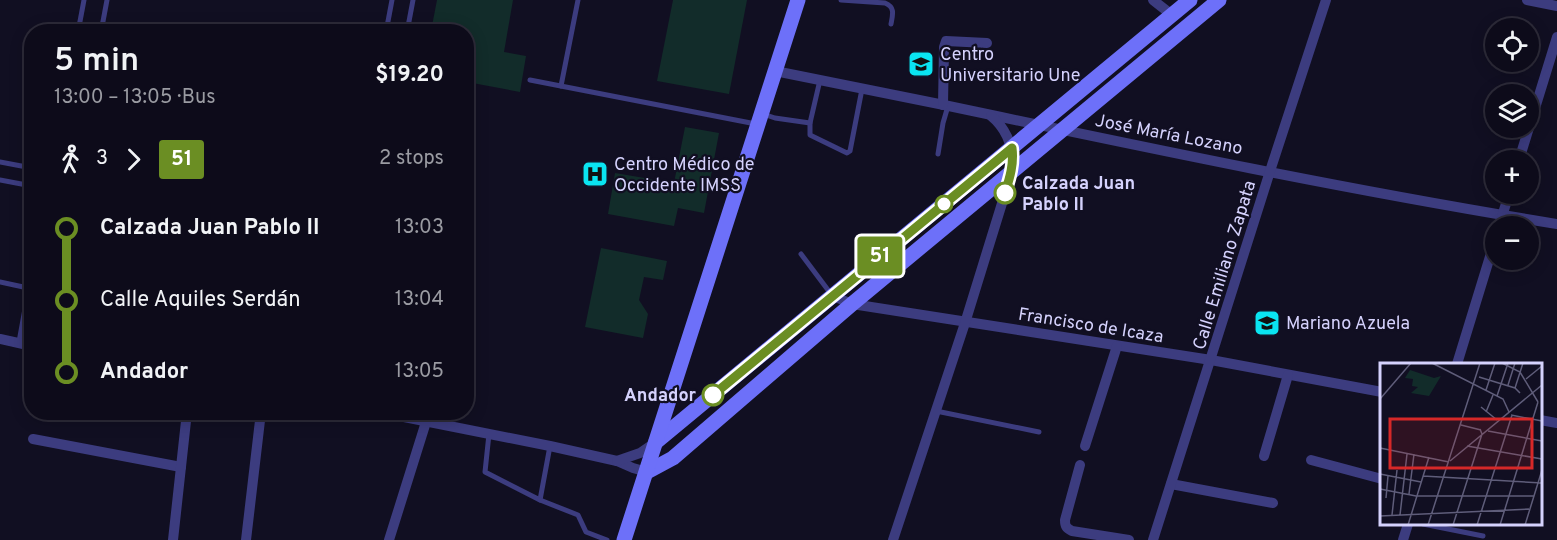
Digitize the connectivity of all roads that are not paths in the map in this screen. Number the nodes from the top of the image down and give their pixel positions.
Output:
1 (84, 0) edge
2 (107, 0) edge
3 (392, 0) edge
4 (413, 0) edge
5 (578, 0) edge
6 (798, 0) edge
7 (841, 0) edge
8 (1154, 0) edge
9 (1190, 0) edge
10 (1220, 0) edge
11 (1326, 0) edge
12 (1527, 0) edge
13 (1557, 6) edge
14 (1172, 15) junction
15 (80, 24) edge
16 (102, 24) edge
17 (388, 24) edge
18 (408, 24) edge
19 (891, 24) dead end
20 (1557, 37) edge
21 (987, 43) dead end
22 (775, 71) junction
23 (530, 80) dead end
24 (820, 80) junction
25 (561, 86) junction
26 (863, 88) junction
27 (946, 106) junction
28 (988, 114) junction
29 (760, 119) junction
30 (810, 123) junction
31 (1039, 125) junction
32 (1063, 130) junction
33 (1012, 148) junction
34 (1522, 150) edge
35 (938, 154) dead end
36 (0, 162) edge
37 (24, 166) edge
38 (1012, 171) junction
39 (1270, 172) junction
40 (0, 180) edge
41 (24, 184) edge
42 (1506, 204) edge
43 (1502, 215) junction
44 (1557, 224) edge
45 (801, 254) dead end
46 (1486, 270) edge
47 (0, 282) edge
48 (24, 287) edge
49 (833, 296) junction
50 (852, 304) junction
51 (24, 312) edge
52 (964, 323) junction
53 (0, 339) edge
54 (19, 343) junction
55 (24, 344) edge
56 (1117, 346) junction
57 (1211, 360) junction
58 (1457, 363) edge
59 (1288, 375) junction
60 (1380, 392) edge
61 (936, 411) junction
62 (187, 420) edge
63 (260, 420) edge
64 (417, 420) edge
65 (1542, 420) edge
66 (426, 422) junction
67 (1557, 423) edge
68 (1039, 432) dead end
69 (489, 434) junction
70 (33, 439) dead end
71 (656, 442) junction
72 (550, 446) junction
73 (1085, 446) dead end
74 (1264, 456) dead end
75 (1311, 459) dead end
76 (617, 460) junction
77 (1080, 465) dead end
78 (181, 467) junction
79 (647, 472) junction
80 (1380, 478) edge
81 (1171, 484) junction
82 (540, 500) junction
83 (1273, 503) dead end
84 (1408, 525) edge
85 (1428, 525) edge
86 (1483, 536) dead end
87 (173, 540) edge
88 (246, 540) edge
89 (389, 540) edge
90 (607, 540) edge
91 (624, 540) edge
92 (893, 540) edge
93 (1129, 540) edge
94 (1153, 540) edge
95 (1403, 540) edge

1 - 15 lane
2 - 16 lane
3 - 17 lane
4 - 18 lane
5 - 25 lane
6 - 22 main road
7 - 19 lane
8 - 14 street
9 - 14 main road
10 - 32 main road
11 - 39 street, Calle Emiliano Zapata
12 - 13 street
14 - 31 main road
20 - 34 street
21 - 27 street
22 - 24 street, José María Lozano
22 - 29 main road
23 - 25 lane
24 - 26 street, José María Lozano
24 - 30 lane
25 - 29 lane
26 - 27 street, José María Lozano
26 - 30 lane
27 - 28 street, José María Lozano
27 - 35 lane
28 - 31 street, José María Lozano
28 - 33 street
29 - 30 lane
29 - 71 main road
31 - 32 street, José María Lozano
31 - 33 main road
32 - 38 main road
32 - 39 street, José María Lozano
33 - 38 street
33 - 49 main road
36 - 37 lane
38 - 50 main road
38 - 52 street
39 - 43 street, José María Lozano
39 - 57 street, Calle Emiliano Zapata
40 - 41 lane
42 - 43 street
43 - 44 street, José María Lozano
45 - 49 lane
46 - 58 street
47 - 48 lane
49 - 50 street, Francisco de Icaza
49 - 71 main road
50 - 52 street, Francisco de Icaza
50 - 79 main road
51 - 54 lane
52 - 56 street, Francisco de Icaza
52 - 61 street
53 - 54 street
54 - 55 street
56 - 57 street, Francisco de Icaza
56 - 73 street
57 - 59 street, Francisco de Icaza
57 - 81 street, Calle Emiliano Zapata
59 - 60 street, Francisco de Icaza
59 - 74 street
61 - 68 lane
61 - 92 street
62 - 78 street
63 - 88 street
64 - 66 street
65 - 67 street
66 - 69 street
66 - 89 street
69 - 72 street
69 - 82 lane
70 - 78 street
71 - 76 street
71 - 79 main road
72 - 76 street
72 - 82 lane
75 - 80 street
76 - 79 street
77 - 93 street
78 - 87 street
79 - 91 main road
81 - 83 street
81 - 94 street, Calle Emiliano Zapata
82 - 90 lane
84 - 95 street
85 - 86 lane

